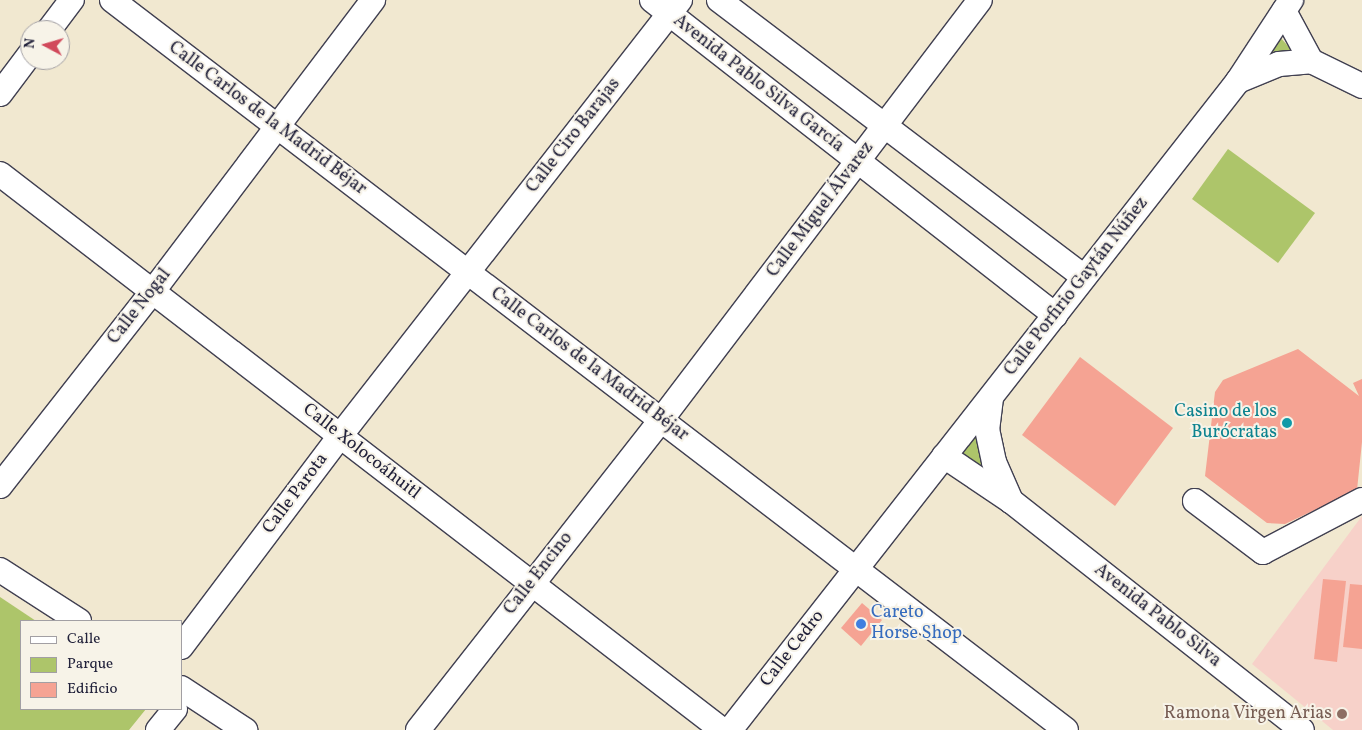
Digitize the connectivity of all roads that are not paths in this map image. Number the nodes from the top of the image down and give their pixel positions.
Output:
1 (72, 0) edge
2 (112, 0) edge
3 (373, 0) edge
4 (719, 0) edge
5 (980, 0) edge
6 (667, 5) edge
7 (1287, 6) edge
8 (57, 20) edge
9 (1311, 61) junction
10 (20, 67) edge
11 (1238, 81) junction
12 (1362, 86) edge
13 (0, 94) edge
14 (276, 125) junction
15 (884, 126) junction
16 (858, 161) junction
17 (0, 174) edge
18 (468, 272) junction
19 (1084, 277) junction
20 (152, 291) junction
21 (1054, 315) junction
22 (992, 395) junction
23 (661, 420) junction
24 (340, 436) junction
25 (944, 456) junction
26 (0, 486) edge
27 (1362, 500) edge
28 (1011, 501) junction
29 (1195, 501) dead end
30 (856, 569) junction
31 (0, 570) edge
32 (532, 584) junction
33 (76, 620) edge
34 (182, 646) edge
35 (182, 698) edge
36 (172, 710) edge
37 (158, 730) edge
38 (246, 730) edge
39 (418, 730) edge
40 (722, 730) edge
41 (730, 730) edge
42 (1066, 730) edge
43 (1302, 730) edge

1 - 8 street
2 - 14 street, Calle Carlos de la Madrid Béjar
3 - 14 street, Calle Nogal
4 - 15 street
5 - 15 street, Calle Miguel Álvarez
6 - 16 street, Avenida Pablo Silva García
6 - 18 street, Calle Ciro Barajas
7 - 9 street
7 - 11 street, Calle Porfirio Gaytán Núñez
9 - 11 street
9 - 12 street
10 - 13 street
11 - 19 street, Calle Porfirio Gaytán Núñez
14 - 18 street, Calle Carlos de la Madrid Béjar
14 - 20 street, Calle Nogal
15 - 16 street, Calle Miguel Álvarez
15 - 19 street
16 - 21 street, Avenida Pablo Silva García
16 - 23 street, Calle Miguel Álvarez
17 - 20 street, Calle Xolocoáhuitl
18 - 23 street, Calle Carlos de la Madrid Béjar
18 - 24 street, Calle Parota
19 - 21 street, Calle Porfirio Gaytán Núñez
20 - 24 street, Calle Xolocoáhuitl
20 - 26 street, Calle Nogal
21 - 22 street, Calle Porfirio Gaytán Núñez
22 - 25 street, Calle Porfirio Gaytán Núñez
22 - 28 street, Avenida Pablo Silva
23 - 30 street, Calle Carlos de la Madrid Béjar
23 - 32 street, Calle Encino
24 - 32 street, Calle Xolocoáhuitl
24 - 34 street, Calle Parota
25 - 28 street, Avenida Pablo Silva
25 - 30 street, Calle Porfirio Gaytán Núñez
27 - 29 street
28 - 43 street, Avenida Pablo Silva
30 - 41 street, Calle Cedro
30 - 42 street, Calle Carlos de la Madrid Béjar
31 - 33 street
32 - 39 street, Calle Encino
32 - 40 street, Calle Xolocoáhuitl
35 - 38 street
36 - 37 street

